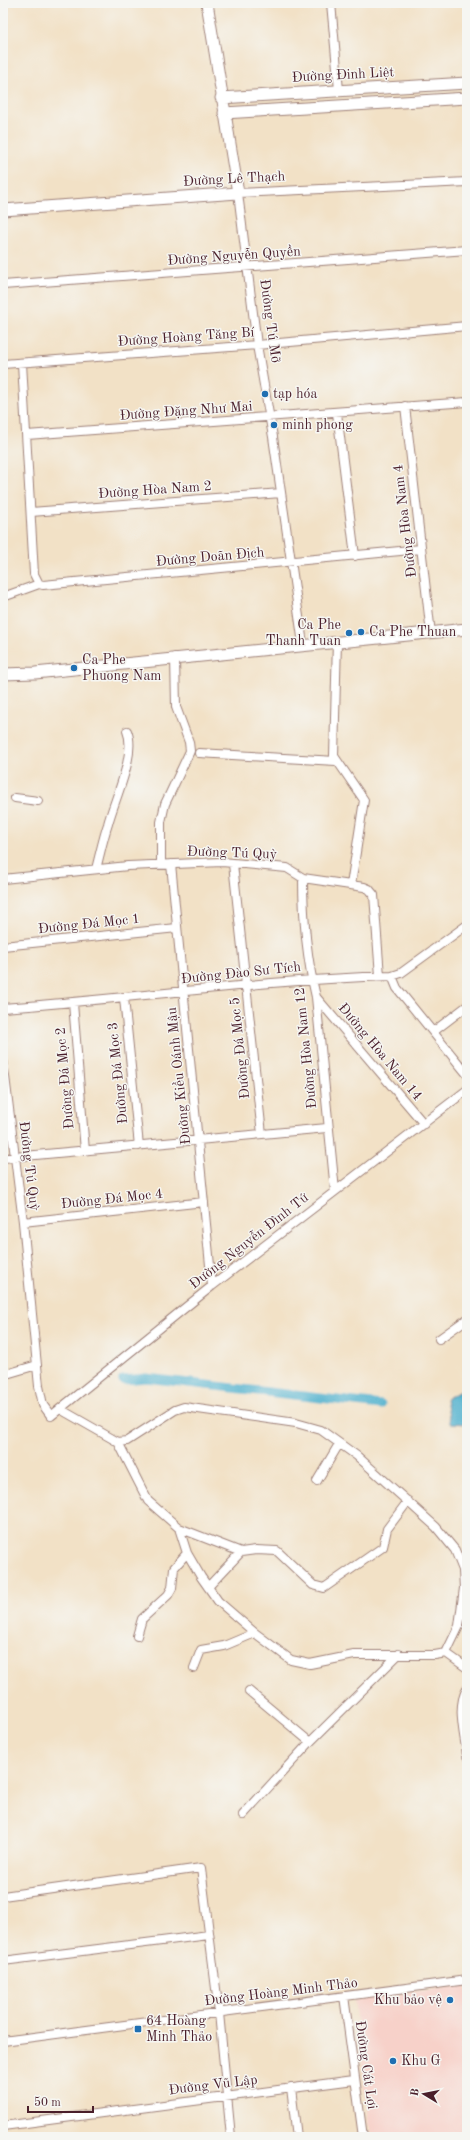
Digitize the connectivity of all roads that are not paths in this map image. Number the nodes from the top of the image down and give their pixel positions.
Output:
1 (207, 3) edge
2 (331, 3) edge
3 (467, 84) edge
4 (339, 90) junction
5 (221, 98) junction
6 (467, 98) edge
7 (224, 113) junction
8 (467, 182) edge
9 (238, 194) junction
10 (3, 210) edge
11 (467, 250) edge
12 (248, 268) junction
13 (3, 285) edge
14 (467, 326) edge
15 (258, 345) junction
16 (22, 363) junction
17 (3, 364) edge
18 (467, 402) edge
19 (405, 406) junction
20 (337, 413) junction
21 (270, 418) junction
22 (27, 436) junction
23 (281, 493) junction
24 (31, 512) junction
25 (421, 549) junction
26 (355, 556) junction
27 (291, 562) junction
28 (38, 584) junction
29 (3, 597) edge
30 (467, 629) edge
31 (431, 634) junction
32 (337, 641) junction
33 (303, 644) junction
34 (175, 657) junction
35 (3, 674) edge
36 (127, 731) dead end
37 (199, 753) dead end
38 (336, 761) junction
39 (15, 798) dead end
40 (38, 801) dead end
41 (161, 864) junction
42 (171, 864) junction
43 (233, 864) junction
44 (96, 869) junction
45 (303, 878) junction
46 (3, 879) edge
47 (351, 885) junction
48 (467, 925) edge
49 (177, 928) junction
50 (3, 946) edge
51 (380, 976) junction
52 (392, 976) junction
53 (312, 980) junction
54 (246, 985) junction
55 (183, 992) junction
56 (316, 997) junction
57 (124, 998) junction
58 (73, 1003) junction
59 (467, 1006) edge
60 (3, 1008) edge
61 (433, 1032) junction
62 (3, 1060) edge
63 (467, 1074) edge
64 (467, 1090) edge
65 (424, 1124) junction
66 (327, 1128) junction
67 (262, 1134) junction
68 (198, 1141) junction
69 (139, 1146) junction
70 (85, 1151) junction
71 (15, 1157) junction
72 (3, 1158) edge
73 (335, 1191) junction
74 (204, 1202) junction
75 (23, 1222) junction
76 (212, 1286) junction
77 (467, 1319) edge
78 (439, 1340) dead end
79 (37, 1365) junction
80 (3, 1375) edge
81 (60, 1409) junction
82 (51, 1416) joint
83 (118, 1442) junction
84 (339, 1444) junction
85 (317, 1481) dead end
86 (408, 1501) junction
87 (179, 1528) junction
88 (241, 1552) junction
89 (187, 1553) junction
90 (208, 1587) junction
91 (255, 1633) junction
92 (137, 1636) dead end
93 (446, 1653) junction
94 (399, 1654) junction
95 (194, 1668) dead end
96 (467, 1668) edge
97 (467, 1689) edge
98 (249, 1691) dead end
99 (465, 1713) edge
100 (310, 1742) junction
101 (467, 1756) edge
102 (243, 1815) dead end
103 (3, 1896) edge
104 (209, 1935) junction
105 (3, 1961) edge
106 (467, 1980) edge
107 (344, 1996) junction
108 (219, 2013) junction
109 (3, 2041) edge
110 (354, 2080) junction
111 (292, 2088) junction
112 (227, 2097) junction
113 (3, 2126) edge
114 (230, 2137) edge
115 (298, 2137) edge
116 (363, 2137) edge

1 - 5 street, Đường Tú Mỡ
2 - 4 street
3 - 4 street, Đường Đinh Liệt
4 - 5 street, Đường Đinh Liệt
5 - 7 street, Đường Tú Mỡ
6 - 7 street
7 - 9 street, Đường Tú Mỡ
8 - 9 street, Đường Lê Thạch
9 - 10 street, Đường Lê Thạch
9 - 12 street, Đường Tú Mỡ
11 - 12 street, Đường Nguyễn Quyền
12 - 13 street, Đường Nguyễn Quyền
12 - 15 street, Đường Tú Mỡ
14 - 15 street, Đường Hoàng Tăng Bí
15 - 16 street, Đường Hoàng Tăng Bí
15 - 21 street, Đường Tú Mỡ
16 - 17 street, Đường Hoàng Tăng Bí
16 - 22 street
18 - 19 street, Đường Đặng Như Mai
19 - 20 street, Đường Đặng Như Mai
19 - 25 street, Đường Hòa Nam 4
20 - 21 street, Đường Đặng Như Mai
20 - 26 street
21 - 22 street, Đường Đặng Như Mai
21 - 23 street, Đường Tú Mỡ
22 - 24 street
23 - 24 street, Đường Hòa Nam 2
23 - 27 street, Đường Tú Mỡ
24 - 28 street
25 - 26 street, Đường Doãn Địch
25 - 31 street, Đường Hòa Nam 4
26 - 27 street, Đường Doãn Địch
27 - 28 street, Đường Doãn Địch
27 - 33 street, Đường Tú Mỡ
28 - 29 street, Đường Doãn Địch
30 - 31 street
31 - 32 street
32 - 33 street
32 - 38 street
33 - 34 street
34 - 35 street
34 - 41 street
36 - 44 street
37 - 38 street
38 - 47 street
39 - 40 street
41 - 42 street, Đường Tú Quỳ
41 - 44 street, Đường Tú Quỳ
42 - 43 street, Đường Tú Quỳ
42 - 49 street, Đường Kiều Oánh Mậu
43 - 45 street, Đường Tú Quỳ
43 - 54 street, Đường Đá Mọc 5
44 - 46 street, Đường Tú Quỳ
45 - 47 street, Đường Tú Quỳ
45 - 53 street, Đường Hòa Nam 12
47 - 51 street, Đường Tú Quỳ
48 - 52 street, Đường Đào Sư Tích
49 - 50 street, Đường Đá Mọc 1
49 - 55 street, Đường Kiều Oánh Mậu
51 - 52 street, Đường Đào Sư Tích
51 - 53 street, Đường Đào Sư Tích
52 - 61 street
53 - 54 street, Đường Đào Sư Tích
53 - 56 street, Đường Hòa Nam 12
54 - 55 street, Đường Đào Sư Tích
54 - 67 street, Đường Đá Mọc 5
55 - 57 street, Đường Đào Sư Tích
55 - 68 street, Đường Kiều Oánh Mậu
56 - 65 street, Đường Hòa Nam 14
56 - 66 street, Đường Hòa Nam 12
57 - 58 street, Đường Đào Sư Tích
57 - 69 street, Đường Đá Mọc 3
58 - 60 street, Đường Đào Sư Tích
58 - 70 street, Đường Đá Mọc 2
59 - 61 street
61 - 63 street
62 - 71 street, Đường Tú Quỳ
64 - 65 street, Đường Nguyễn Đình Tứ
65 - 73 street, Đường Nguyễn Đình Tứ
66 - 67 street
66 - 73 street, Đường Hòa Nam 12
67 - 68 street
68 - 69 street
68 - 74 street, Đường Kiều Oánh Mậu
69 - 70 street
70 - 71 street
71 - 72 street
71 - 75 street, Đường Tú Quỳ
73 - 76 street, Đường Nguyễn Đình Tứ
74 - 75 street, Đường Đá Mọc 4
74 - 76 street, Đường Kiều Oánh Mậu
75 - 79 street, Đường Tú Quỳ
76 - 81 street, Đường Nguyễn Đình Tứ
77 - 78 street
79 - 80 street
79 - 82 street, Đường Tú Quỳ
81 - 82 street, Đường Nguyễn Đình Tứ
81 - 83 street
83 - 84 street
83 - 87 street
84 - 85 street
84 - 86 street
86 - 88 street
86 - 93 street
87 - 88 street
87 - 89 street
88 - 90 street
89 - 90 street
89 - 92 street
90 - 91 street
91 - 94 street
91 - 95 street
93 - 94 street
93 - 96 street
94 - 100 street
97 - 99 street
98 - 100 street
99 - 101 street
100 - 102 street
103 - 104 street
104 - 105 street
104 - 108 street
106 - 107 street, Đường Hoàng Minh Thảo
107 - 108 street, Đường Hoàng Minh Thảo
107 - 110 street, Đường Cát Lợi
108 - 109 street, Đường Hoàng Minh Thảo
108 - 112 street
110 - 111 street, Đường Vũ Lập
110 - 116 street, Đường Cát Lợi
111 - 112 street, Đường Vũ Lập
111 - 115 street
112 - 113 street, Đường Vũ Lập
112 - 114 street

